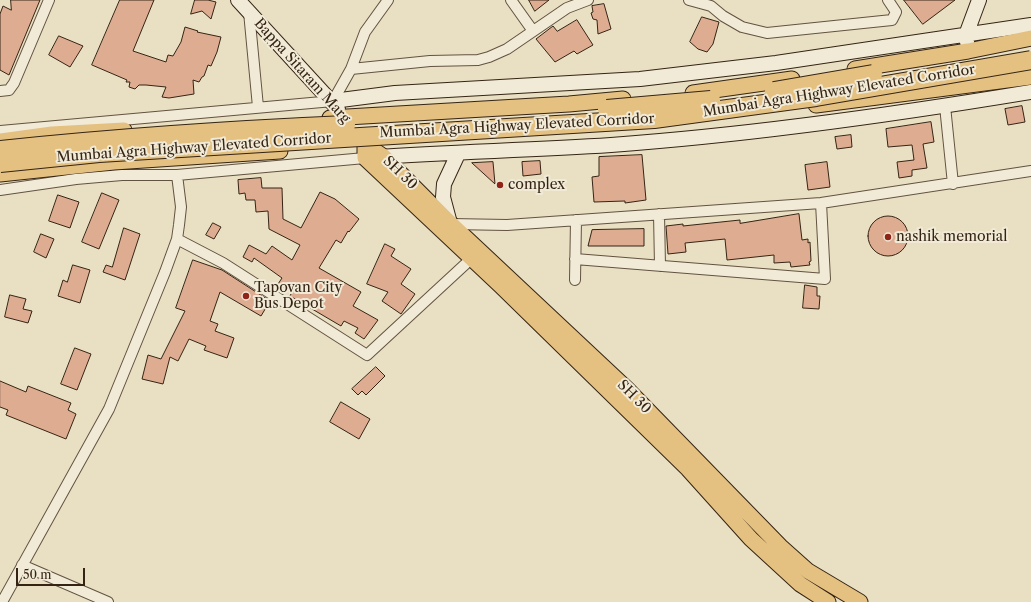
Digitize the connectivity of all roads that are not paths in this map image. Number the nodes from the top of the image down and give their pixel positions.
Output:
1 (49, 0) edge
2 (238, 0) edge
3 (388, 0) edge
4 (511, 0) edge
5 (588, 0) edge
6 (689, 0) edge
7 (888, 0) edge
8 (980, 1) edge
9 (713, 3) edge
10 (249, 12) junction
11 (1031, 25) edge
12 (533, 31) junction
13 (966, 36) junction
14 (1031, 38) edge
15 (1031, 48) edge
16 (968, 51) junction
17 (1031, 60) edge
18 (351, 69) junction
19 (1031, 77) edge
20 (0, 91) edge
21 (1031, 92) edge
22 (332, 101) junction
23 (945, 106) junction
24 (258, 107) junction
25 (344, 117) junction
26 (0, 131) edge
27 (0, 142) edge
28 (0, 150) edge
29 (365, 151) junction
30 (458, 154) junction
31 (384, 157) junction
32 (0, 163) edge
33 (1031, 171) edge
34 (0, 174) edge
35 (177, 175) junction
36 (952, 184) junction
37 (0, 190) edge
38 (821, 203) junction
39 (659, 214) junction
40 (576, 220) junction
41 (450, 230) junction
42 (177, 239) junction
43 (472, 258) junction
44 (575, 259) junction
45 (660, 266) junction
46 (575, 280) dead end
47 (22, 566) junction
48 (803, 566) junction
49 (792, 577) junction
50 (2, 602) edge
51 (108, 602) edge
52 (828, 602) edge
53 (860, 602) edge

1 - 20 street
2 - 10 street, Bappa Sitaram Marg
3 - 18 street
4 - 12 street
5 - 12 street
6 - 9 street
7 - 9 street
8 - 13 street
10 - 22 street, Bappa Sitaram Marg
10 - 24 street
11 - 13 street
12 - 18 street
13 - 16 street
13 - 22 street
14 - 16 main road
15 - 28 highway, Mumbai Agra Highway Elevated Corridor, bridge
16 - 25 main road
17 - 32 highway, Mumbai Agra Highway Elevated Corridor, bridge
18 - 22 street
19 - 29 main road
21 - 23 street
22 - 24 street
22 - 25 street, Bappa Sitaram Marg
23 - 30 street
23 - 36 street
24 - 26 street
25 - 27 main road
25 - 29 street, Bappa Sitaram Marg
29 - 31 main road, SH 30
29 - 34 main road
29 - 35 street
29 - 41 main road, SH 30
30 - 31 street
30 - 41 street
31 - 41 main road, SH 30
33 - 36 street
35 - 37 street
35 - 42 street
36 - 38 street
38 - 39 street
38 - 45 street
39 - 40 street
39 - 45 street
40 - 41 street
40 - 44 street
41 - 43 main road, SH 30
41 - 48 main road, SH 30
42 - 43 street
42 - 47 street
43 - 49 main road, SH 30
44 - 45 street
44 - 46 street
47 - 50 street
47 - 51 street
48 - 49 main road
48 - 53 main road, SH 30
49 - 52 main road, SH 30

